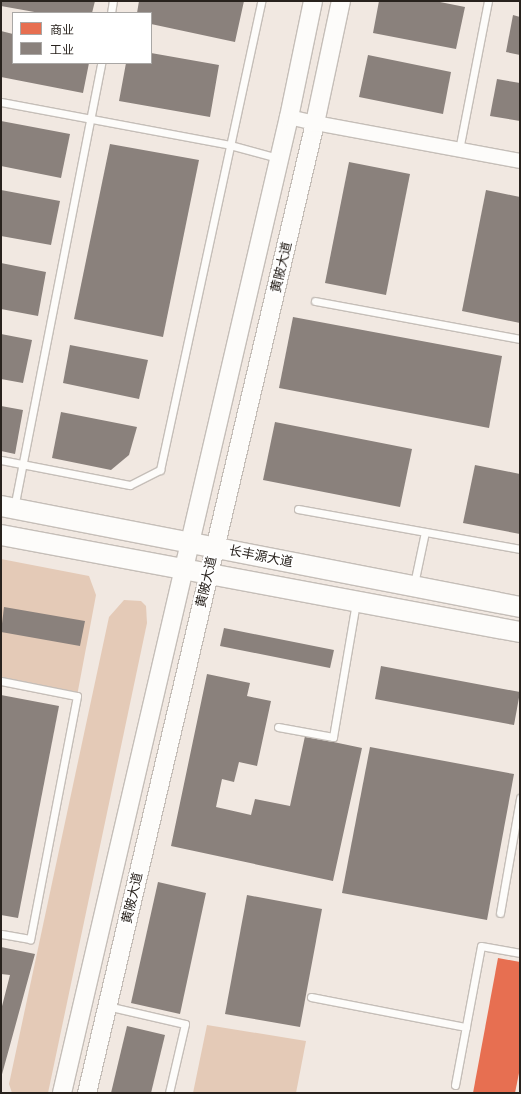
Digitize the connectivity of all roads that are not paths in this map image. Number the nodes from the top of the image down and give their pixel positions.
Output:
1 (113, 1) edge
2 (260, 1) edge
3 (313, 1) edge
4 (341, 1) edge
5 (488, 1) edge
6 (111, 12) edge
7 (101, 64) edge
8 (1, 102) edge
9 (289, 117) junction
10 (90, 119) junction
11 (315, 123) junction
12 (230, 145) junction
13 (459, 150) junction
14 (278, 158) junction
15 (520, 161) edge
16 (315, 301) dead end
17 (520, 340) edge
18 (1, 460) edge
19 (23, 464) junction
20 (8, 507) edge
21 (298, 509) dead end
22 (425, 532) junction
23 (1, 535) edge
24 (189, 542) junction
25 (214, 547) junction
26 (520, 549) edge
27 (183, 568) junction
28 (209, 573) junction
29 (414, 586) junction
30 (356, 601) junction
31 (520, 607) edge
32 (520, 632) edge
33 (1, 681) edge
34 (278, 727) dead end
35 (520, 798) edge
36 (500, 913) dead end
37 (1, 934) edge
38 (520, 953) edge
39 (311, 997) dead end
40 (107, 1006) junction
41 (466, 1027) junction
42 (455, 1085) dead end
43 (62, 1093) edge
44 (87, 1093) edge
45 (169, 1093) edge

1 - 6 lane
2 - 12 lane
3 - 9 street, 黄陂大道
4 - 11 street, 黄陂大道
5 - 13 lane
7 - 10 lane
8 - 10 lane
9 - 11 street
9 - 14 street, 黄陂大道
10 - 12 lane
10 - 19 lane
11 - 13 street
11 - 25 street, 黄陂大道
12 - 14 lane
12 - 19 lane
13 - 15 street
14 - 24 street, 黄陂大道
16 - 17 lane
18 - 19 lane
19 - 20 lane
20 - 24 main road, 长丰源大道
21 - 22 lane
22 - 26 lane
22 - 29 lane
23 - 27 main road, 长丰源大道
24 - 25 main road, 长丰源大道
24 - 27 street, 黄陂大道
25 - 28 street, 黄陂大道
25 - 29 main road, 长丰源大道
27 - 28 main road, 长丰源大道
27 - 43 street, 黄陂大道
28 - 30 main road, 长丰源大道
28 - 40 street, 黄陂大道
29 - 31 main road, 长丰源大道
30 - 32 main road, 长丰源大道
30 - 34 lane
33 - 37 lane
35 - 36 lane
38 - 41 lane
39 - 41 lane
40 - 44 street, 黄陂大道
40 - 45 lane
41 - 42 lane

